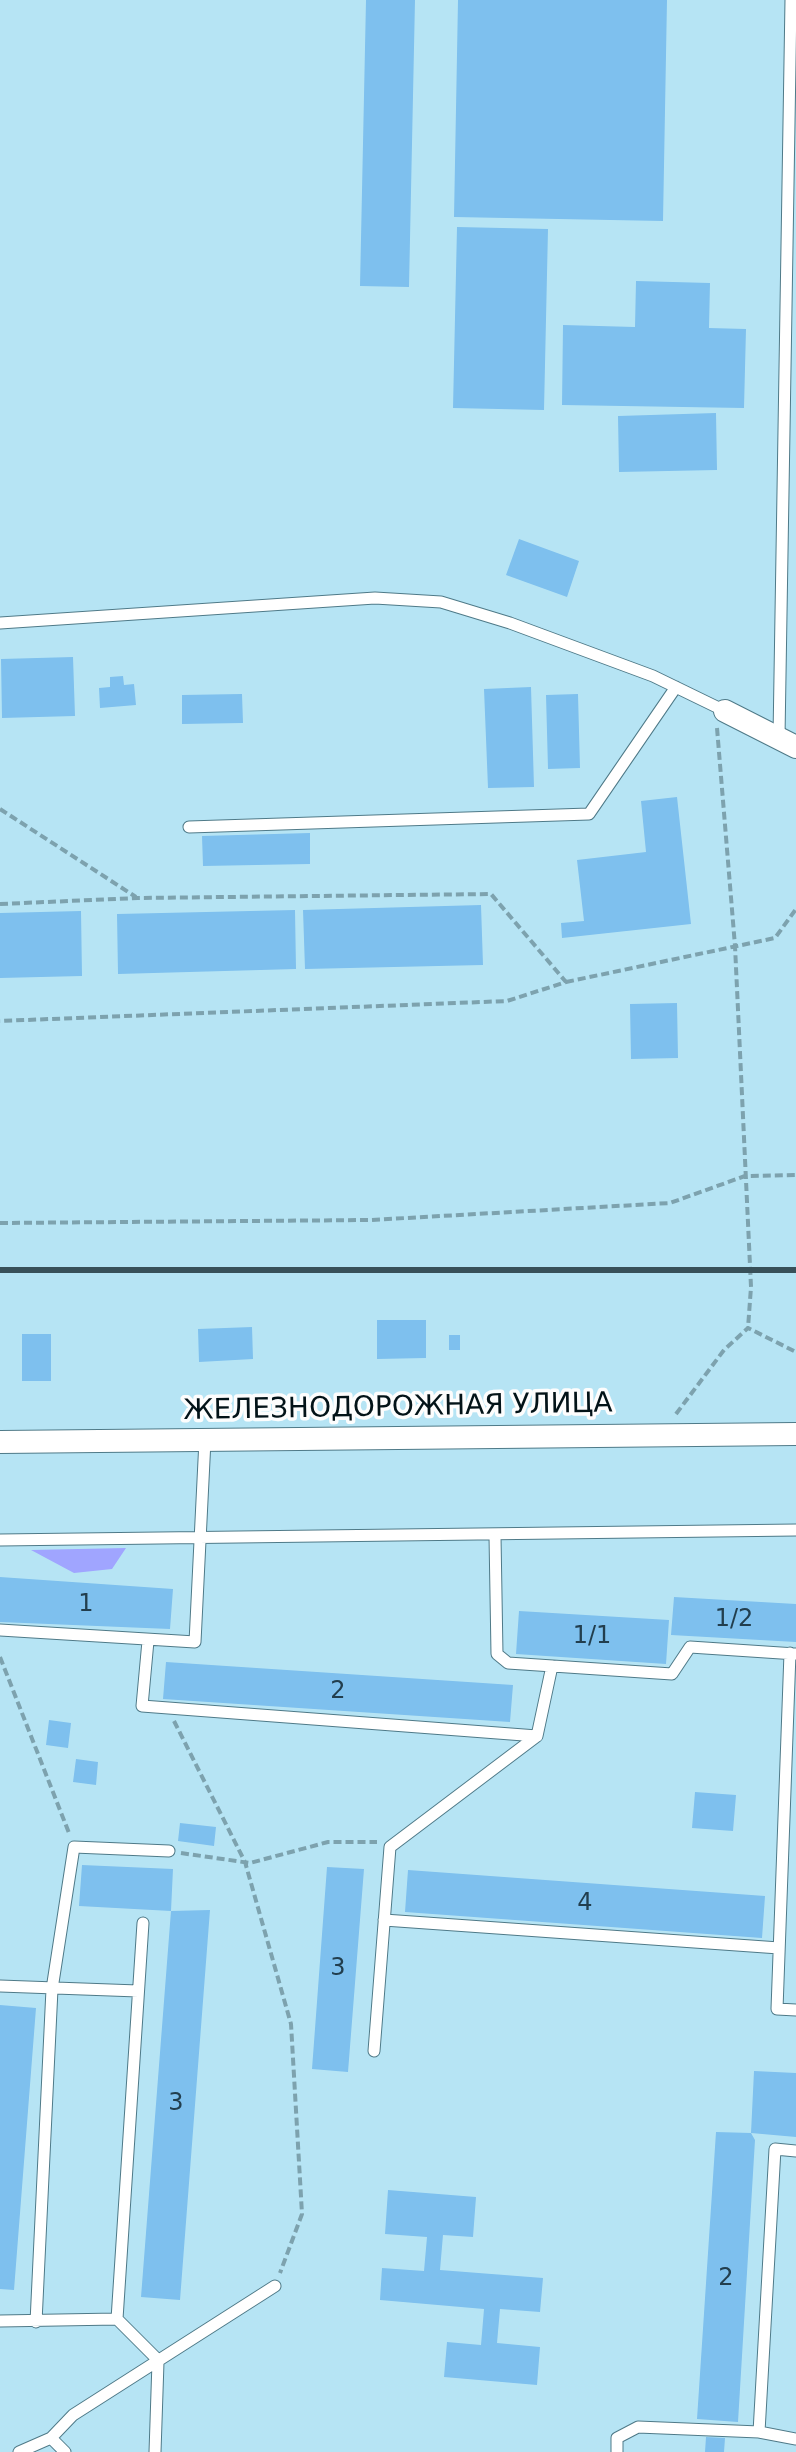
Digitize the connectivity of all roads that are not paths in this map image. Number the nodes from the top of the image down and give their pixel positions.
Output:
1 (791, 0) edge
2 (0, 623) edge
3 (676, 687) junction
4 (720, 708) joint
5 (787, 742) edge
6 (189, 827) dead end
7 (796, 1434) edge
8 (205, 1440) junction
9 (0, 1442) edge
10 (796, 1530) edge
11 (495, 1536) junction
12 (202, 1537) junction
13 (0, 1540) edge
14 (0, 1630) edge
15 (148, 1641) junction
16 (793, 1653) edge
17 (552, 1666) junction
18 (537, 1736) junction
19 (790, 1756) edge
20 (169, 1851) road end
21 (384, 1920) junction
22 (143, 1923) dead end
23 (779, 1948) junction
24 (0, 1986) edge
25 (52, 1989) junction
26 (138, 1991) junction
27 (796, 2010) edge
28 (374, 2051) dead end
29 (796, 2151) edge
30 (275, 2286) road end
31 (117, 2319) junction
32 (0, 2321) edge
33 (36, 2322) junction
34 (158, 2361) junction
35 (759, 2432) junction
36 (51, 2438) junction
37 (796, 2439) edge
38 (19, 2452) edge
39 (65, 2452) edge
40 (155, 2452) edge
41 (617, 2452) edge

1 - 5 lane
2 - 3 lane
3 - 4 lane
3 - 6 lane
4 - 5 street
7 - 8 street, ЖЕЛЕЗНОДОРОЖНАЯ УЛИЦА
8 - 9 street, ЖЕЛЕЗНОДОРОЖНАЯ УЛИЦА
8 - 12 lane
10 - 11 lane
11 - 12 lane
11 - 17 lane
12 - 13 lane
12 - 15 lane
14 - 15 lane
15 - 18 lane
16 - 17 lane
16 - 19 lane
17 - 18 lane
18 - 21 lane
19 - 23 lane
20 - 25 lane
21 - 23 lane
21 - 28 lane
22 - 26 lane
23 - 27 lane
24 - 25 lane
25 - 26 lane
25 - 33 lane
26 - 31 lane
29 - 35 lane
30 - 34 lane
31 - 33 lane
31 - 34 lane
32 - 33 lane
34 - 36 lane
34 - 40 lane
35 - 37 lane
35 - 41 lane
36 - 38 lane
36 - 39 lane

